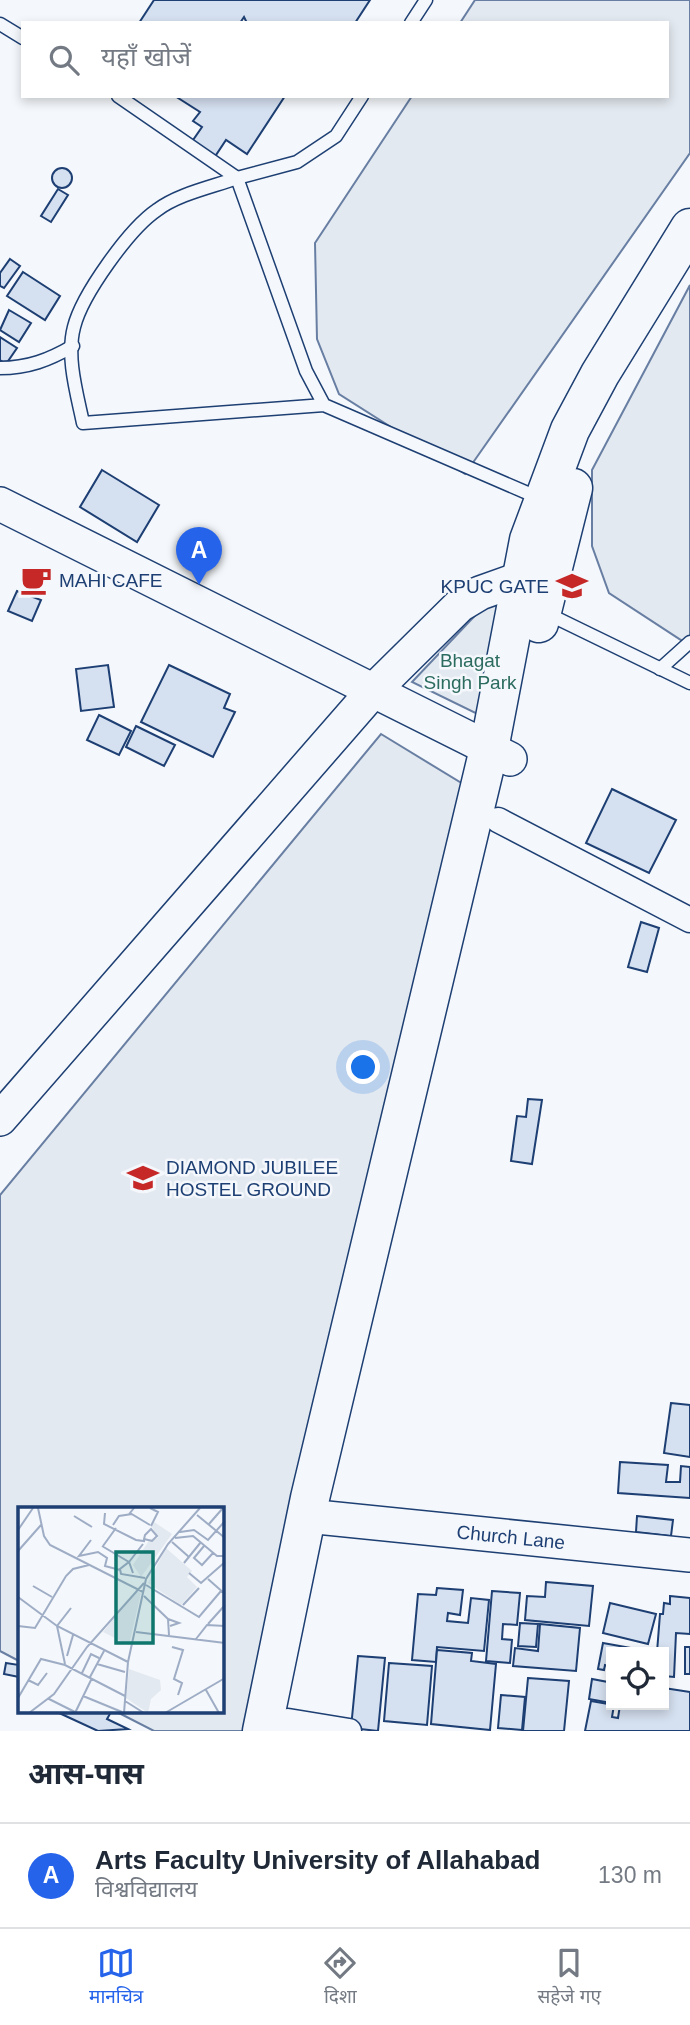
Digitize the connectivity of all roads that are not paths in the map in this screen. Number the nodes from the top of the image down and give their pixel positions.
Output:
1 (426, 0) edge
2 (412, 21) edge
3 (0, 24) edge
4 (21, 37) edge
5 (121, 98) edge
6 (361, 98) edge
7 (237, 178) junction
8 (690, 228) edge
9 (690, 275) edge
10 (73, 346) junction
11 (0, 368) edge
12 (324, 405) junction
13 (543, 499) junction
14 (0, 504) edge
15 (522, 578) junction
16 (541, 611) junction
17 (690, 642) edge
18 (660, 669) junction
19 (690, 683) edge
20 (373, 691) junction
21 (500, 754) junction
22 (498, 820) junction
23 (690, 920) edge
24 (0, 1119) edge
25 (318, 1518) junction
26 (690, 1555) edge
27 (278, 1728) edge
28 (349, 1731) edge

1 - 2 lane
3 - 4 lane
5 - 7 lane
6 - 7 lane
7 - 10 lane
7 - 12 lane
8 - 13 highway
9 - 16 highway
10 - 11 lane
10 - 12 lane
12 - 13 lane
13 - 15 highway
14 - 20 street
15 - 20 street
15 - 21 highway
16 - 18 lane
16 - 21 highway
17 - 18 lane
18 - 19 lane
20 - 21 street
20 - 24 street
21 - 22 highway
21 - 25 highway
22 - 23 street
22 - 25 highway
25 - 26 street, Church Lane
25 - 27 highway
27 - 28 street

